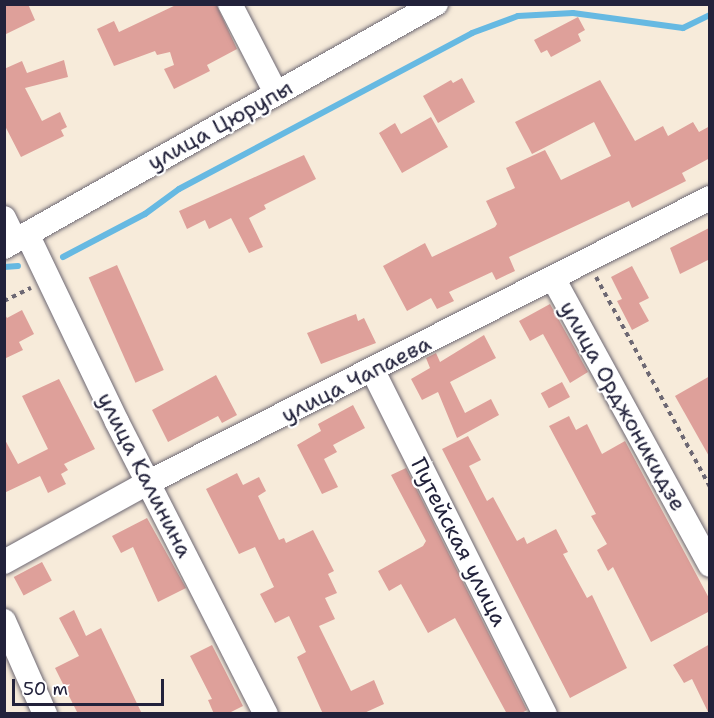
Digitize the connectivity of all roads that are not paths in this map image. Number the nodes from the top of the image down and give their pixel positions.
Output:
1 (230, 4) edge
2 (436, 4) edge
3 (276, 93) junction
4 (710, 198) edge
5 (4, 218) edge
6 (16, 241) edge
7 (554, 278) junction
8 (373, 371) junction
9 (149, 482) junction
10 (4, 562) edge
11 (710, 565) edge
12 (4, 621) edge
13 (45, 714) edge
14 (266, 714) edge
15 (546, 714) edge

1 - 3 street
2 - 3 street, улица Цюрупы
3 - 6 street, улица Цюрупы
4 - 7 street, улица Чапаева
5 - 6 street, улица Калинина
6 - 9 street, улица Калинина
7 - 8 street, улица Чапаева
7 - 11 street, улица Орджоникидзе
8 - 9 street, улица Чапаева
8 - 15 street, Путейская улица
9 - 10 street, улица Чапаева
9 - 14 street, улица Калинина
12 - 13 street

